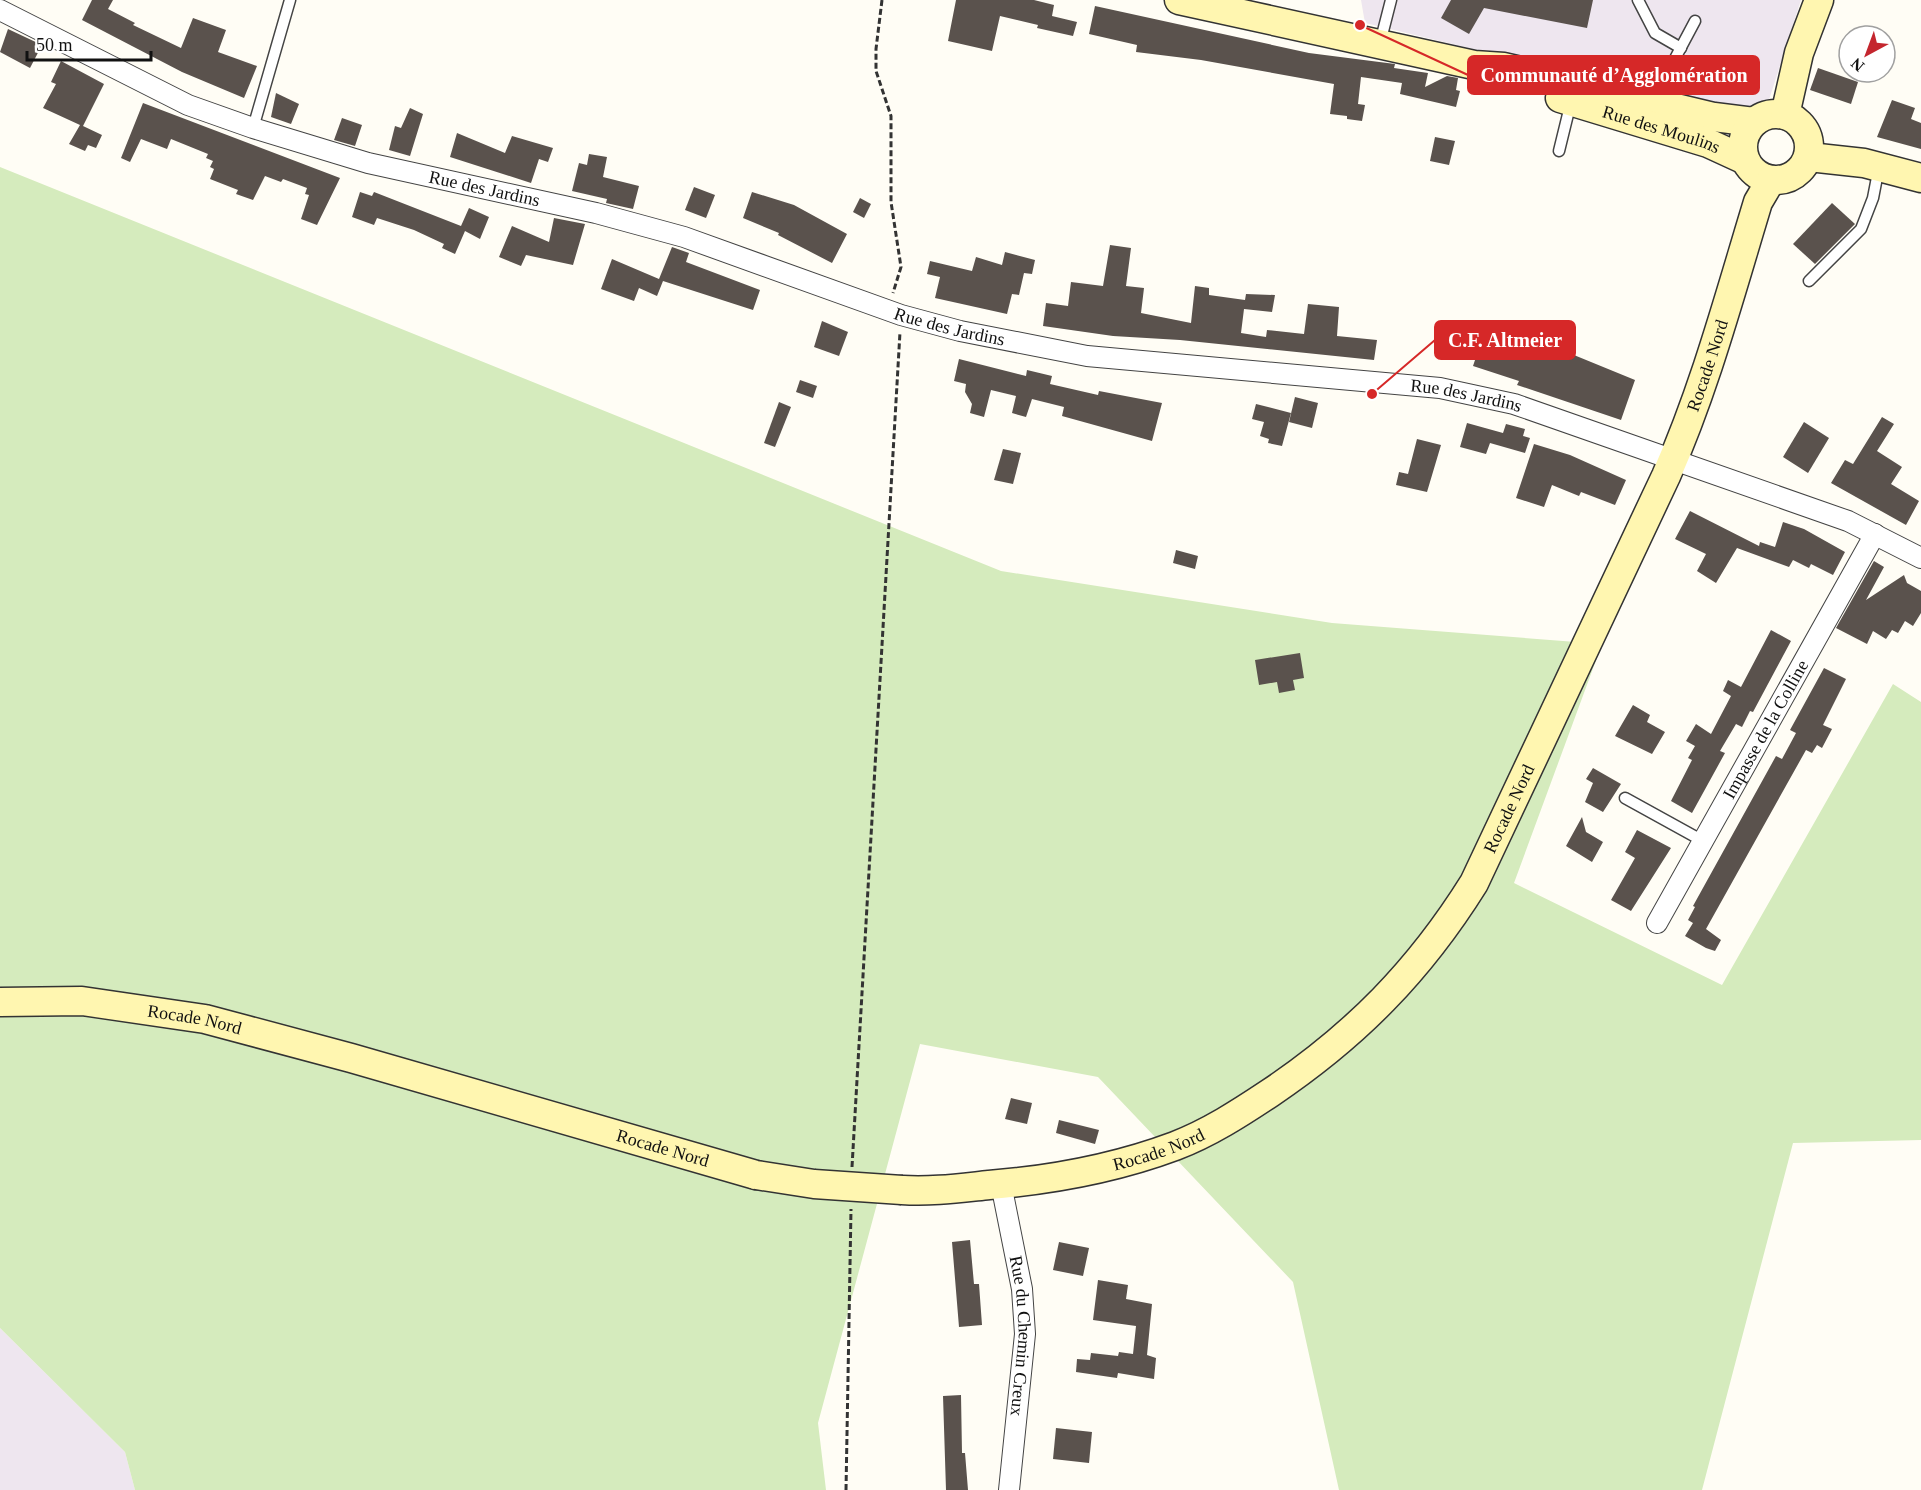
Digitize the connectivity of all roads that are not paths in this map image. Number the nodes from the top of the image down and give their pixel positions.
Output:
1 (290, 0) edge
2 (1179, 0) edge
3 (1391, 0) edge
4 (1638, 0) edge
5 (1819, 0) edge
6 (0, 10) edge
7 (1695, 21) dead end
8 (1380, 44) junction
9 (1680, 48) junction
10 (1573, 93) junction
11 (1661, 104) junction
12 (1785, 115) junction
13 (1754, 122) junction
14 (253, 129) junction
15 (1688, 137) junction
16 (1559, 151) dead end
17 (1809, 157) junction
18 (1746, 160) junction
19 (1879, 167) junction
20 (1921, 178) edge
21 (1771, 180) junction
22 (1809, 281) dead end
23 (1673, 460) junction
24 (1875, 534) junction
25 (1921, 558) edge
26 (1625, 798) dead end
27 (1703, 841) junction
28 (1657, 923) dead end
29 (0, 1002) edge
30 (1001, 1184) junction
31 (1009, 1490) edge

1 - 14 lane
2 - 8 main road, Rue des Moulins
3 - 8 lane
4 - 9 lane
5 - 12 main road
6 - 14 street, Rue des Jardins
7 - 9 lane
8 - 10 main road, Rue des Moulins
9 - 11 lane
10 - 11 main road, Rue des Moulins
10 - 15 main road, Rue des Moulins
10 - 16 lane
11 - 13 main road, Rue des Moulins
11 - 15 lane
12 - 13 main road
12 - 17 main road
13 - 18 main road
14 - 23 street, Rue des Jardins
15 - 18 main road, Rue des Moulins
17 - 19 main road
17 - 21 main road
18 - 21 main road
19 - 20 main road
19 - 22 lane
21 - 23 main road, Rocade Nord
23 - 24 street, Rue des Jardins
23 - 30 main road, Rocade Nord
24 - 25 street, Rue des Jardins
24 - 27 street, Impasse de la Colline
26 - 27 lane
27 - 28 street, Impasse de la Colline
29 - 30 main road, Rocade Nord, bridge
30 - 31 street, Rue du Chemin Creux

